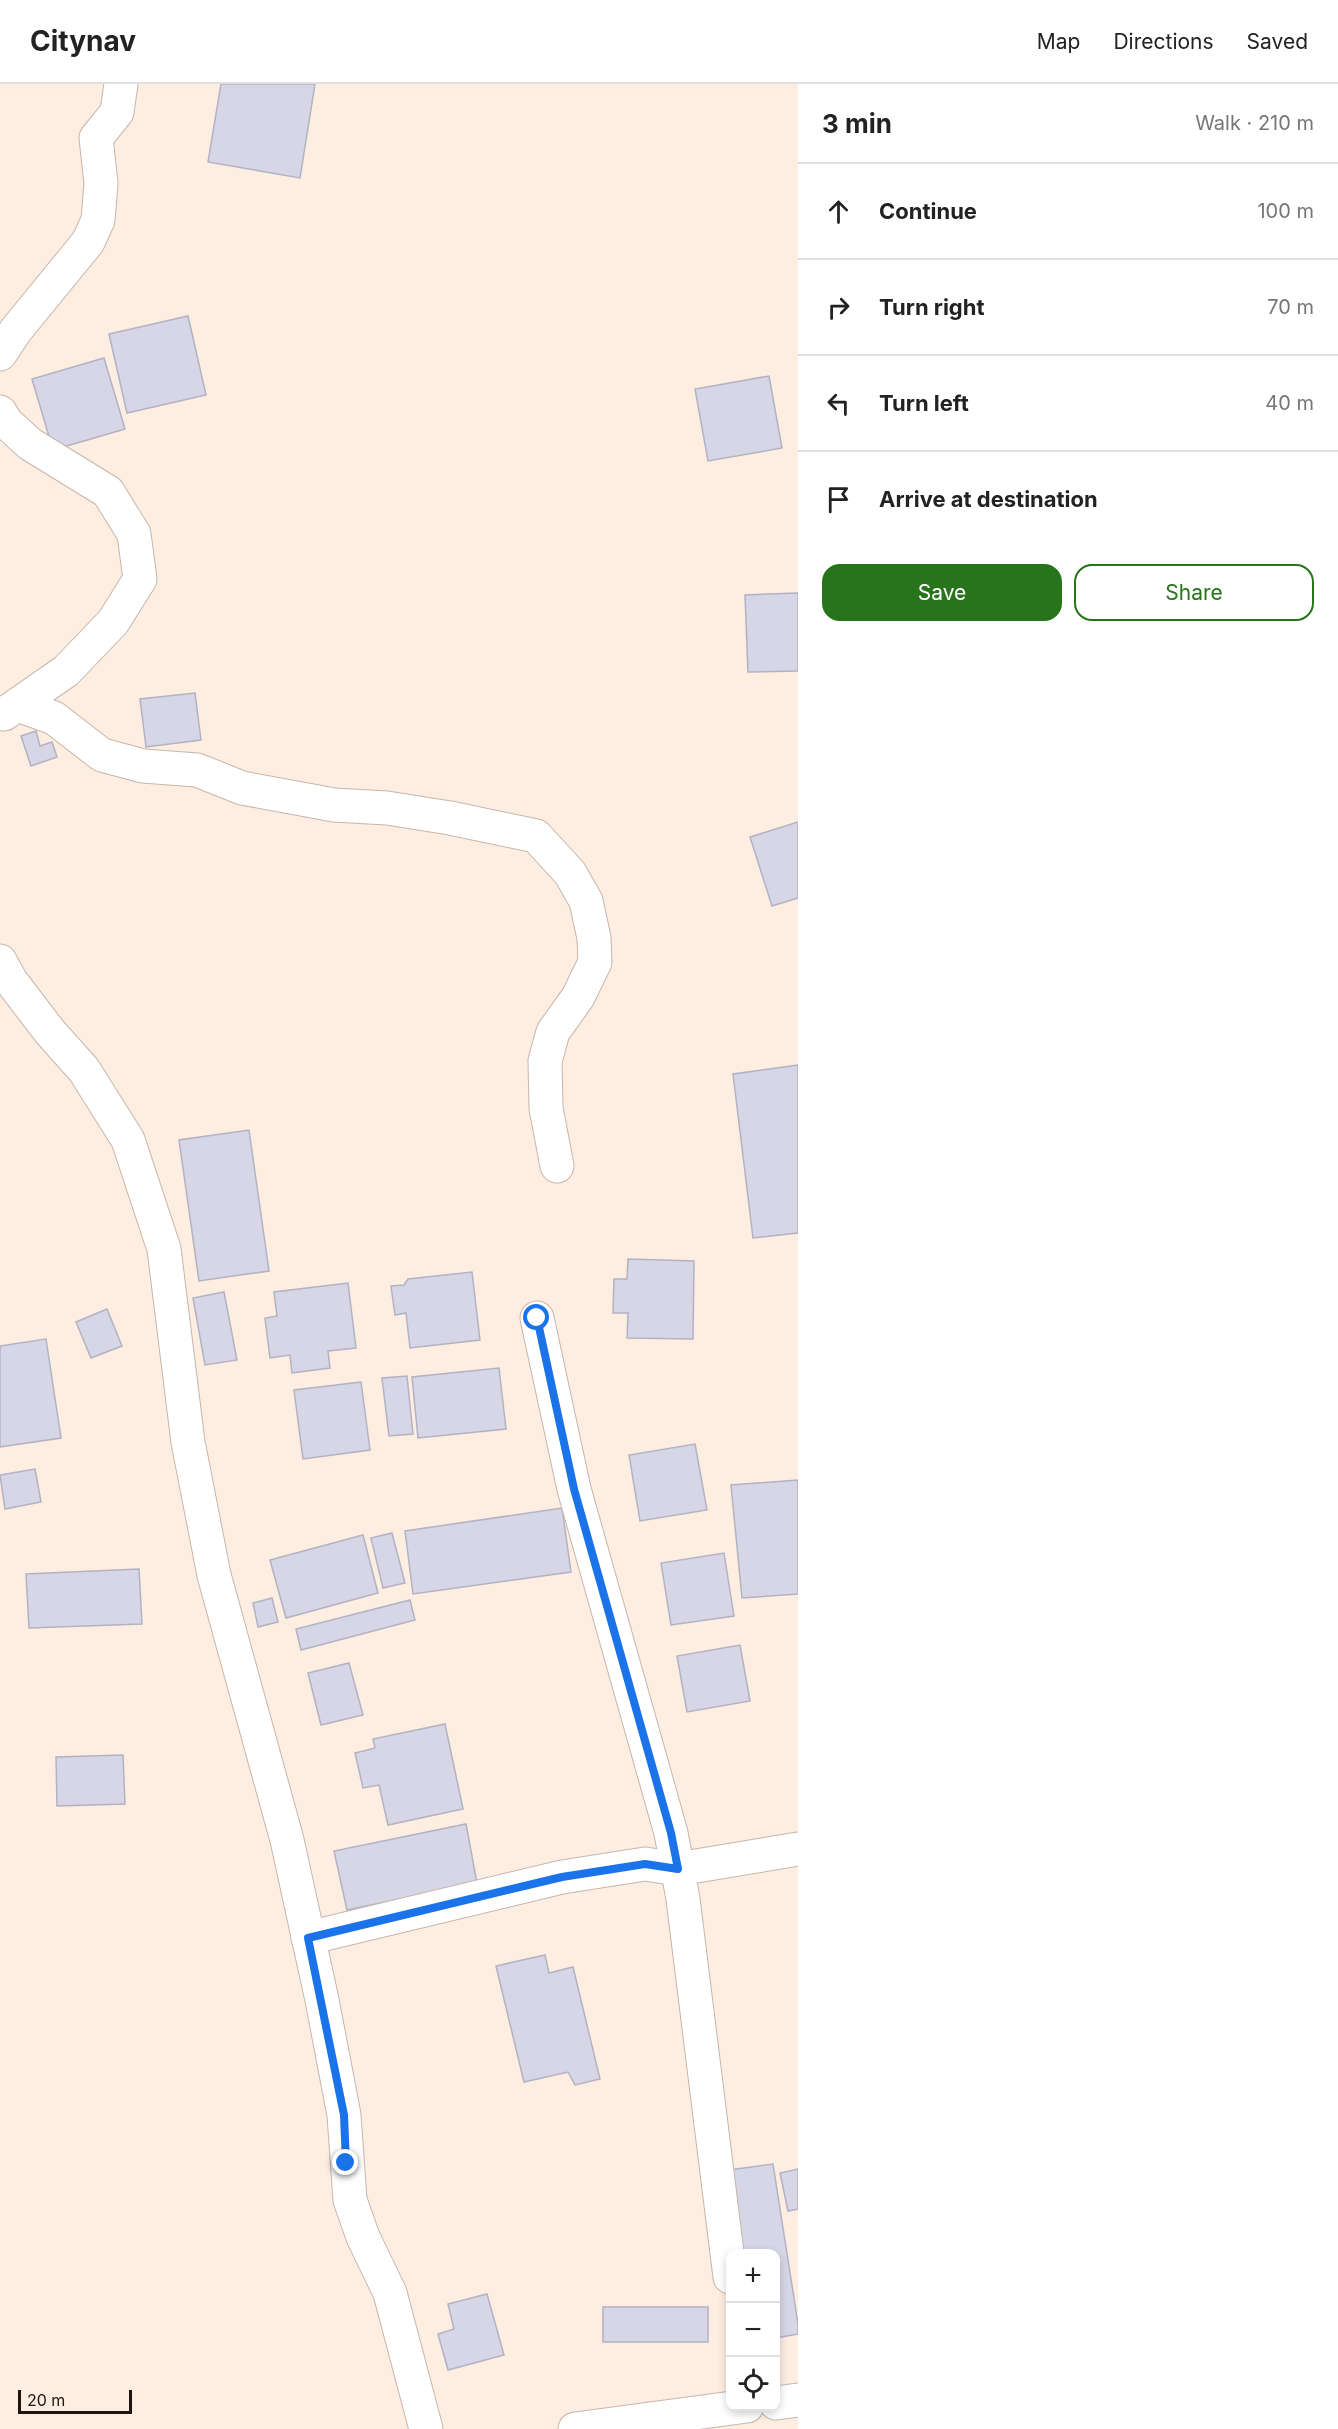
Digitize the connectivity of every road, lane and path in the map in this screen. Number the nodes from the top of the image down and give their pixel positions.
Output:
1 (121, 84) edge
2 (0, 354) edge
3 (0, 412) edge
4 (9, 711) edge
5 (0, 961) edge
6 (557, 1166) dead end
7 (537, 1318) dead end
8 (798, 1849) edge
9 (678, 1869) junction
10 (308, 1938) junction
11 (726, 2249) edge
12 (798, 2400) edge
13 (780, 2402) edge
14 (726, 2409) edge
15 (426, 2429) edge
16 (575, 2429) edge

1 - 2 street
3 - 4 street
4 - 6 street
5 - 10 street
7 - 9 street
8 - 9 street
9 - 10 street
9 - 11 street
10 - 15 street
12 - 13 street
14 - 16 street

